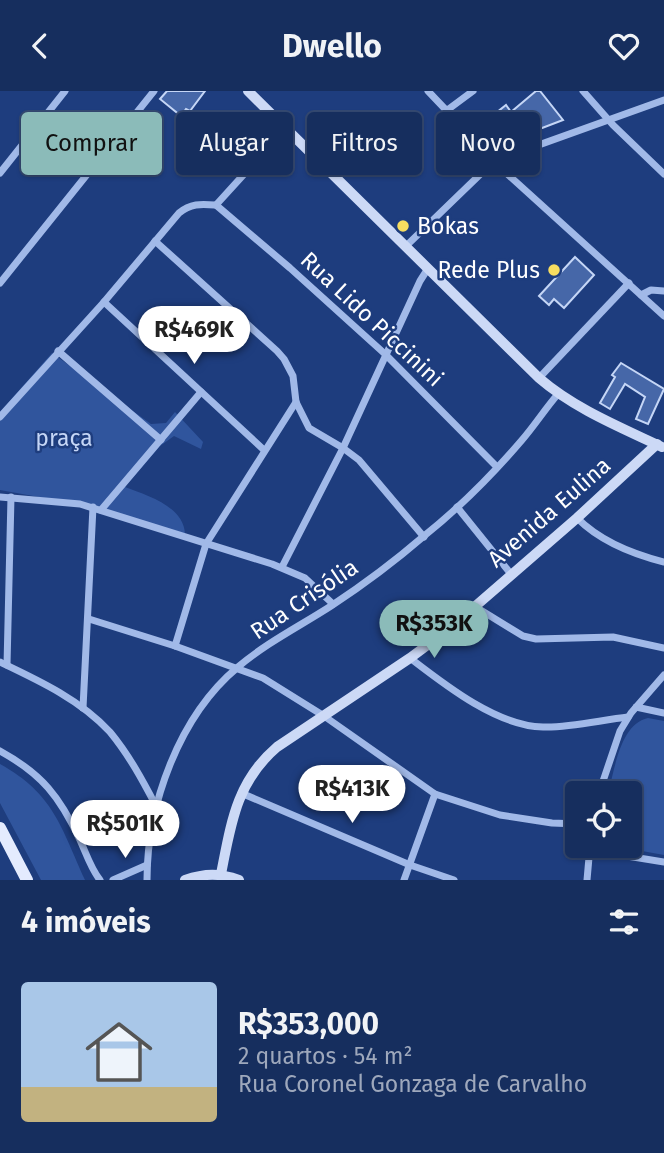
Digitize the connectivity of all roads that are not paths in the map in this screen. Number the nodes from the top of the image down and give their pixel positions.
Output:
1 (65, 91) edge
2 (154, 91) edge
3 (248, 91) edge
4 (428, 91) edge
5 (472, 91) edge
6 (583, 91) edge
7 (664, 100) edge
8 (446, 111) joint
9 (268, 112) edge
10 (609, 121) junction
11 (293, 137) edge
12 (540, 145) edge
13 (0, 173) edge
14 (664, 174) edge
15 (243, 175) edge
16 (480, 175) edge
17 (509, 175) edge
18 (216, 205) junction
19 (155, 241) junction
20 (405, 247) junction
21 (427, 270) junction
22 (0, 283) edge
23 (629, 283) junction
24 (664, 291) edge
25 (641, 295) junction
26 (104, 302) junction
27 (664, 316) edge
28 (58, 351) junction
29 (385, 354) junction
30 (539, 378) junction
31 (201, 391) junction
32 (558, 394) junction
33 (296, 402) junction
34 (0, 417) edge
35 (161, 440) junction
36 (661, 446) edge
37 (343, 448) junction
38 (264, 450) junction
39 (497, 467) junction
40 (0, 497) edge
41 (11, 498) junction
42 (457, 507) junction
43 (97, 509) junction
44 (577, 518) junction
45 (424, 537) junction
46 (206, 544) junction
47 (664, 562) edge
48 (282, 567) junction
49 (511, 573) junction
50 (333, 604) junction
51 (474, 606) junction
52 (89, 619) junction
53 (175, 646) junction
54 (664, 647) edge
55 (410, 658) junction
56 (3, 663) edge
57 (237, 667) junction
58 (664, 675) edge
59 (636, 707) junction
60 (83, 708) junction
61 (664, 713) edge
62 (324, 716) junction
63 (628, 717) junction
64 (0, 751) edge
65 (603, 781) edge
66 (241, 793) junction
67 (435, 794) junction
68 (156, 806) junction
69 (565, 824) edge
70 (0, 828) edge
71 (589, 858) edge
72 (642, 858) edge
73 (664, 862) edge
74 (147, 865) junction
75 (410, 865) junction
76 (221, 874) junction
77 (27, 880) edge
78 (100, 880) edge
79 (113, 880) edge
80 (147, 880) edge
81 (185, 880) edge
82 (239, 880) edge
83 (404, 880) edge
84 (454, 880) edge
85 (587, 880) edge

1 - 13 street
2 - 22 street
3 - 9 street
4 - 8 street
5 - 8 street
6 - 10 street
7 - 10 street
10 - 12 street
10 - 14 street
11 - 20 street
15 - 18 street
16 - 20 street
17 - 23 street
18 - 19 street
18 - 29 street, Rua Lido Piccinini
19 - 26 street
19 - 33 street
20 - 21 street
21 - 29 street
21 - 30 street
23 - 25 street
23 - 30 street
24 - 25 street
25 - 27 street
26 - 28 street
26 - 31 street
28 - 34 street
28 - 35 street
29 - 37 street
29 - 39 street, Rua Lido Piccinini
30 - 32 street
31 - 35 street
31 - 38 street
32 - 36 street
32 - 39 street, Rua Crisólia
33 - 37 street
33 - 38 street
35 - 43 street
36 - 44 street, Avenida Eulina
37 - 45 street
37 - 48 street
38 - 46 street
39 - 42 street, Rua Crisólia
40 - 41 street
41 - 43 street
41 - 56 street
42 - 45 street, Rua Crisólia
42 - 49 street
43 - 46 street
43 - 52 street
44 - 47 street
44 - 49 street, Avenida Eulina
45 - 50 street, Rua Crisólia
46 - 48 street
46 - 53 street
48 - 50 street
49 - 51 street, Avenida Eulina
50 - 57 street, Rua Crisólia
51 - 54 street
51 - 55 street, Avenida Eulina
52 - 53 street
52 - 60 street
53 - 57 street
55 - 62 street, Avenida Eulina
55 - 63 street
56 - 60 street
57 - 62 street
57 - 68 street, Rua Crisólia
58 - 59 street
59 - 61 street
59 - 63 street
60 - 68 street
62 - 66 street, Avenida Eulina
62 - 67 street
63 - 65 street
64 - 78 street
66 - 75 street
66 - 76 street, Avenida Eulina
67 - 69 street
67 - 75 street
68 - 74 street, Rua Crisólia
70 - 77 main road
71 - 85 street
72 - 73 street
74 - 79 street
74 - 80 street, Rua Crisólia
75 - 83 street
75 - 84 street
76 - 81 street
76 - 82 street

